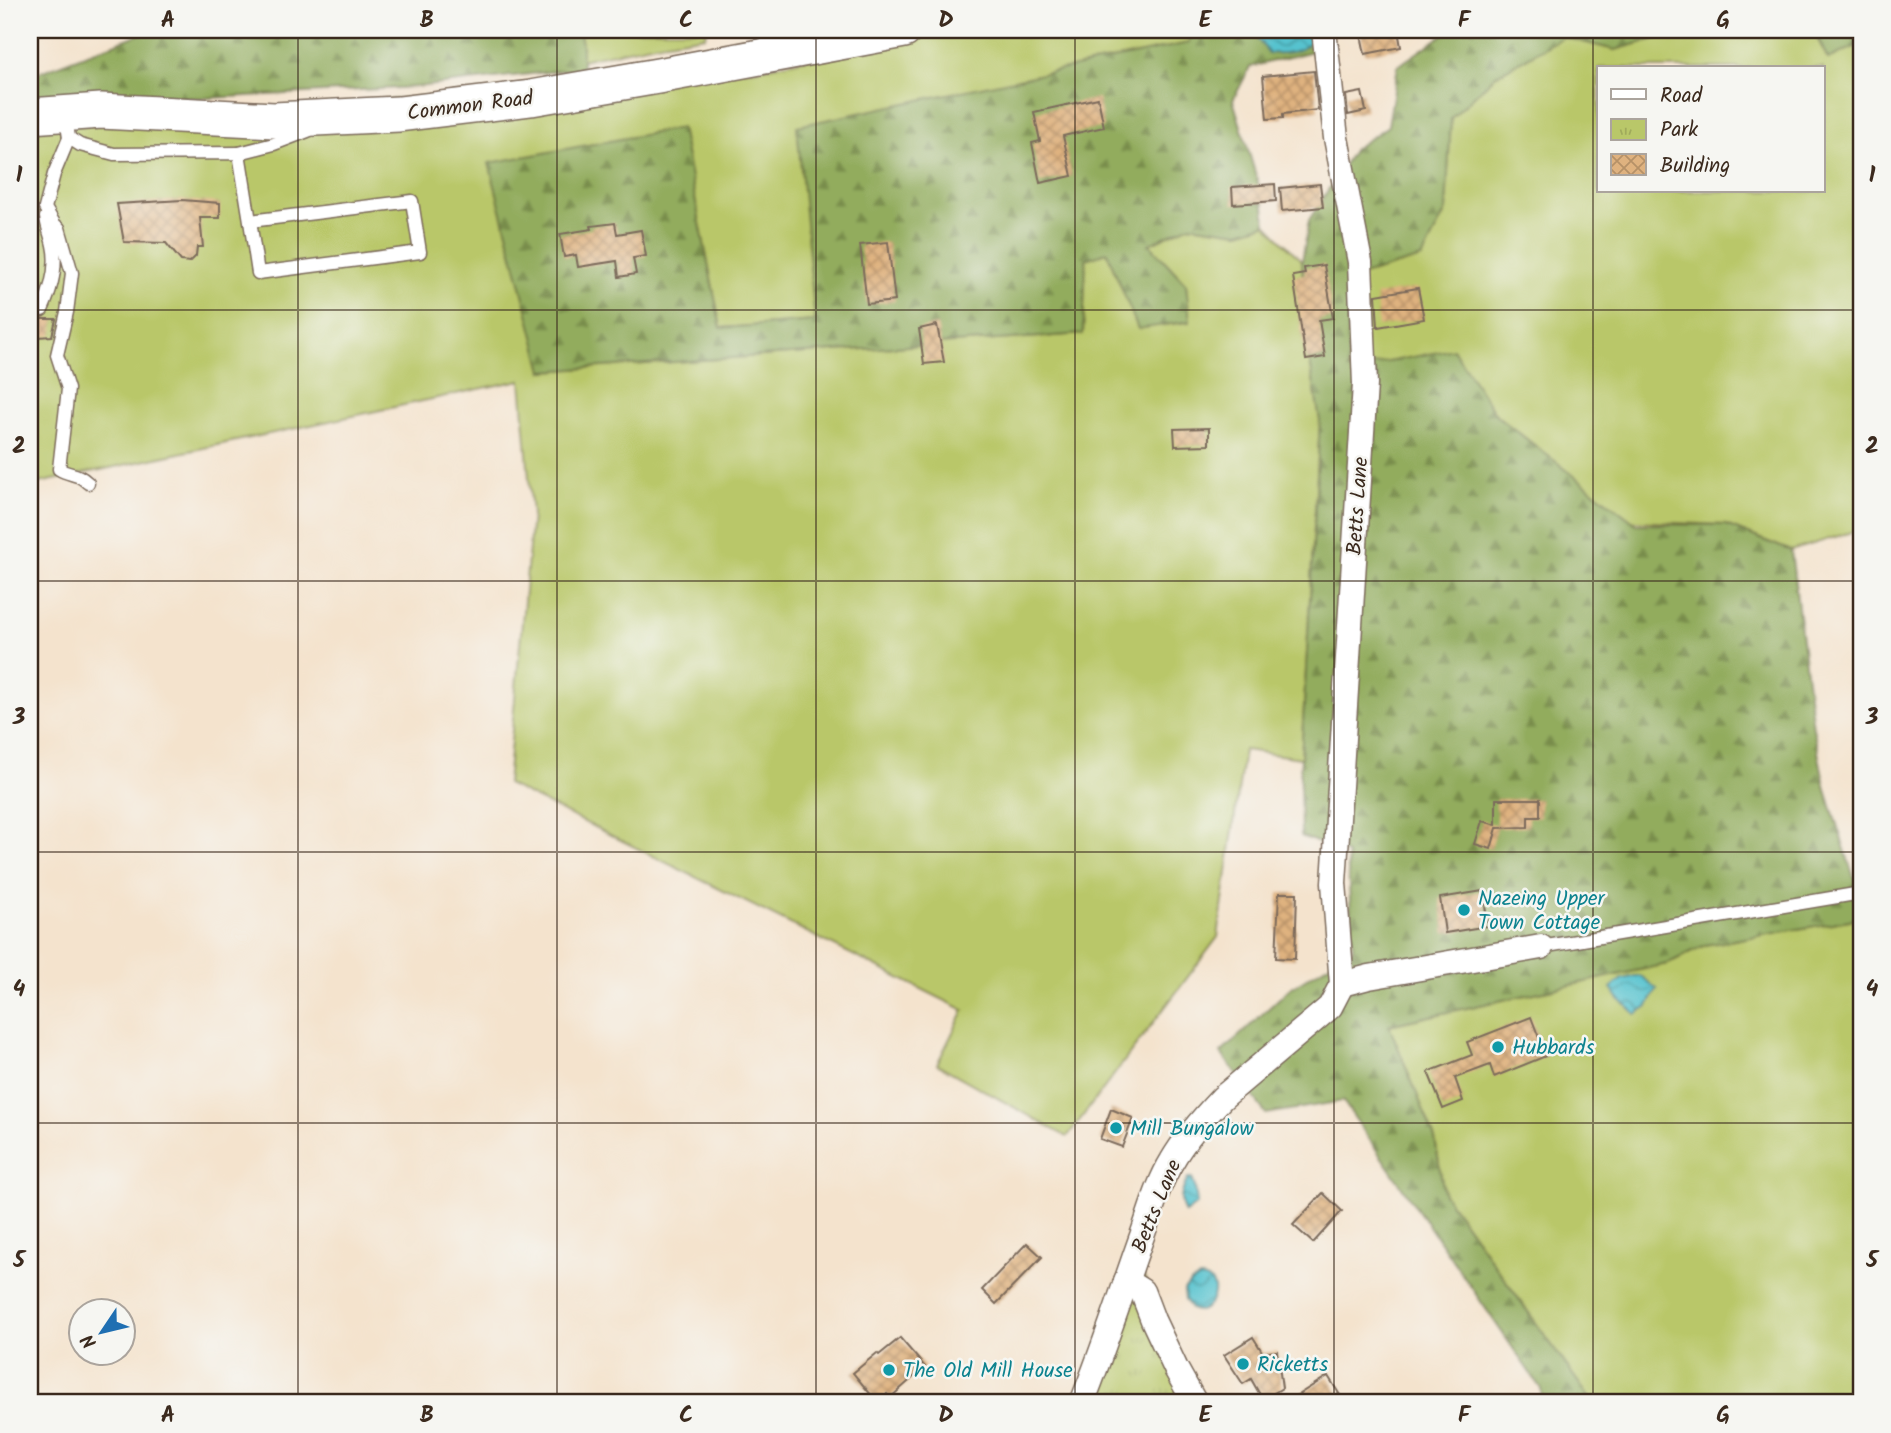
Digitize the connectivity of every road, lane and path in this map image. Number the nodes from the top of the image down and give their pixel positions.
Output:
1 (904, 30) edge
2 (1324, 30) edge
3 (30, 116) edge
4 (333, 118) junction
5 (68, 125) junction
6 (239, 153) junction
7 (46, 210) junction
8 (250, 220) junction
9 (42, 310) dead end
10 (88, 483) dead end
11 (1861, 893) edge
12 (1541, 947) joint
13 (1342, 984) junction
14 (1126, 1281) junction
15 (1082, 1403) edge
16 (1195, 1403) edge

1 - 4 street, Common Road
2 - 13 street, Betts Lane
3 - 5 street, Common Road
4 - 5 street, Common Road
4 - 6 lane
5 - 6 lane
5 - 7 lane
6 - 8 lane
7 - 9 lane
7 - 10 lane
8 - 8 lane
11 - 12 lane
12 - 13 street
13 - 14 street, Betts Lane
14 - 15 street, Betts Lane
14 - 16 street

